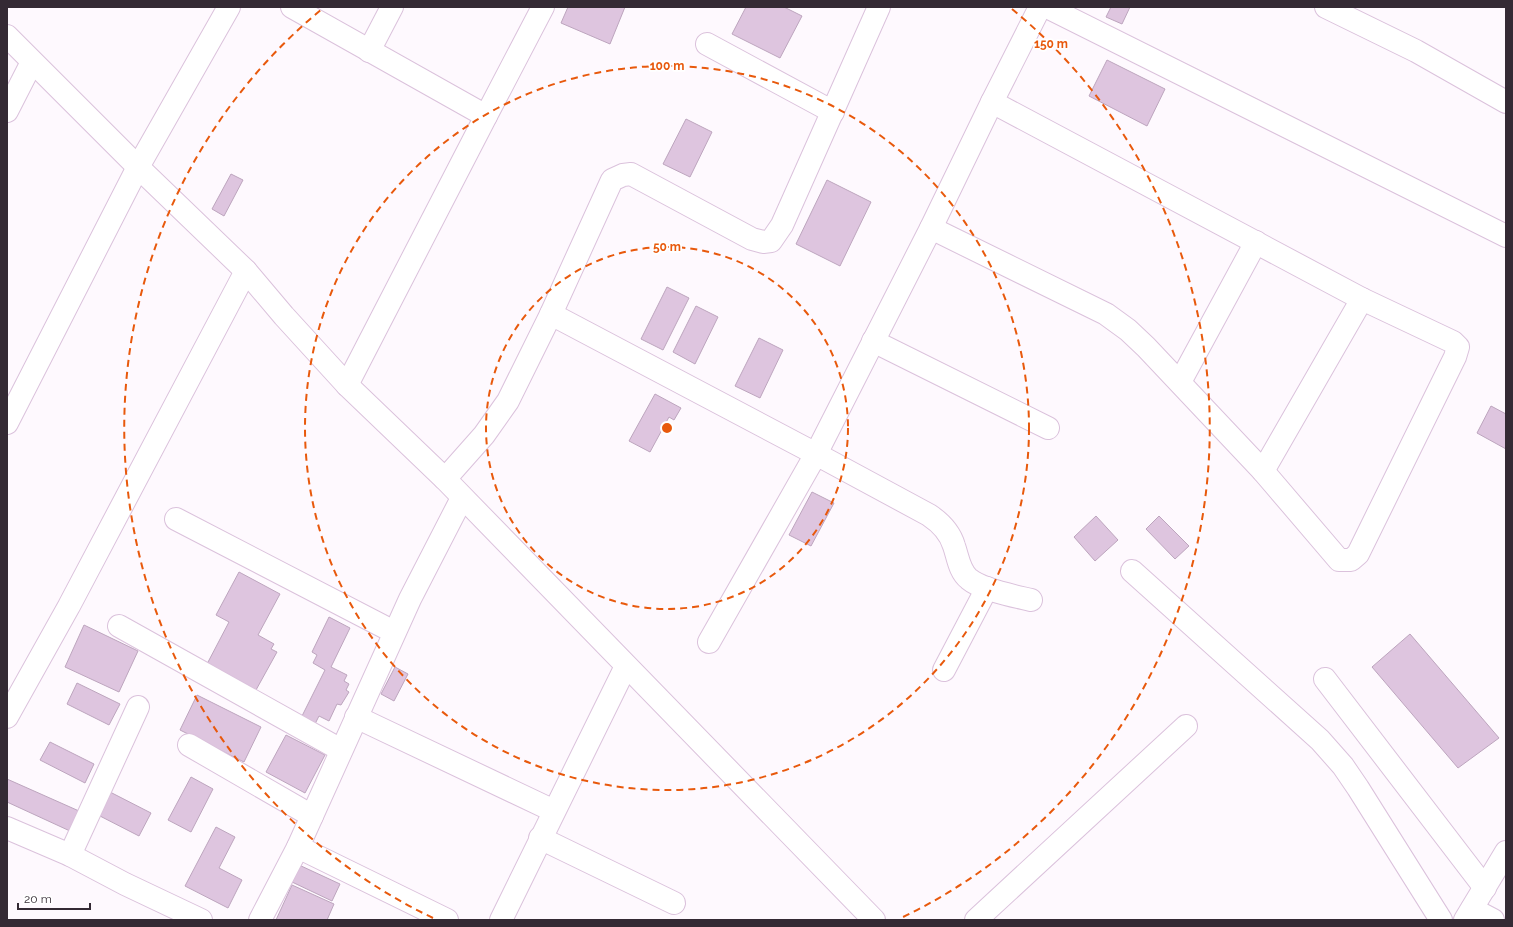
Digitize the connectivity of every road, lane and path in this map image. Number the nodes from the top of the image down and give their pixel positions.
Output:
1 (229, 7) edge
2 (292, 7) edge
3 (392, 7) edge
4 (543, 7) edge
5 (879, 7) edge
6 (1040, 7) edge
7 (1047, 7) edge
8 (1326, 7) edge
9 (7, 36) edge
10 (707, 44) dead end
11 (369, 50) junction
12 (32, 62) junction
13 (992, 102) junction
14 (1506, 102) edge
15 (7, 111) edge
16 (832, 112) junction
17 (486, 116) junction
18 (138, 167) junction
19 (931, 228) junction
20 (1506, 236) edge
21 (1256, 242) junction
22 (246, 271) junction
23 (1362, 299) junction
24 (551, 314) junction
25 (873, 341) junction
26 (1180, 382) junction
27 (347, 385) junction
28 (7, 423) edge
29 (1048, 428) dead end
30 (816, 454) junction
31 (1263, 471) junction
32 (445, 479) junction
33 (462, 498) junction
34 (176, 519) dead end
35 (1132, 571) dead end
36 (986, 588) junction
37 (1031, 600) dead end
38 (119, 626) dead end
39 (394, 632) junction
40 (709, 642) dead end
41 (626, 666) junction
42 (944, 670) dead end
43 (1325, 679) dead end
44 (138, 708) dead end
45 (7, 717) edge
46 (356, 717) junction
47 (1186, 726) dead end
48 (189, 745) dead end
49 (341, 750) junction
50 (554, 810) junction
51 (312, 816) junction
52 (7, 828) edge
53 (540, 838) junction
54 (298, 847) junction
55 (1506, 852) edge
56 (70, 855) junction
57 (1485, 888) junction
58 (674, 903) dead end
59 (1469, 915) edge
60 (201, 920) edge
61 (260, 920) edge
62 (447, 920) edge
63 (501, 920) edge
64 (874, 920) edge
65 (976, 920) edge
66 (1441, 920) edge
67 (1493, 920) edge

1 - 18 street
2 - 11 street
3 - 11 street
4 - 17 street
5 - 16 street
6 - 13 street
7 - 20 street
8 - 14 street
9 - 12 street
10 - 16 street
11 - 17 street
12 - 15 street
12 - 18 street
13 - 19 street
13 - 21 street
16 - 24 street
17 - 27 street
18 - 22 street
18 - 28 street
19 - 25 street
19 - 26 street
21 - 23 street
21 - 26 street
22 - 27 street
22 - 45 street
23 - 31 street
23 - 31 street
24 - 30 street
24 - 32 street
25 - 29 street
25 - 30 street
26 - 31 street
27 - 32 street
30 - 36 street
30 - 40 street
32 - 33 street
33 - 39 street
33 - 41 street
34 - 39 street
35 - 66 street
36 - 37 street
36 - 42 street
38 - 49 street
39 - 46 street
41 - 50 street
41 - 64 street
43 - 57 street
44 - 56 street
46 - 49 street
46 - 50 street
47 - 65 street
48 - 51 street
49 - 51 street
50 - 53 street
51 - 54 street
52 - 56 street
53 - 58 street
53 - 63 street
54 - 61 street
54 - 62 street
55 - 57 street
56 - 60 street
57 - 59 street
59 - 67 street

